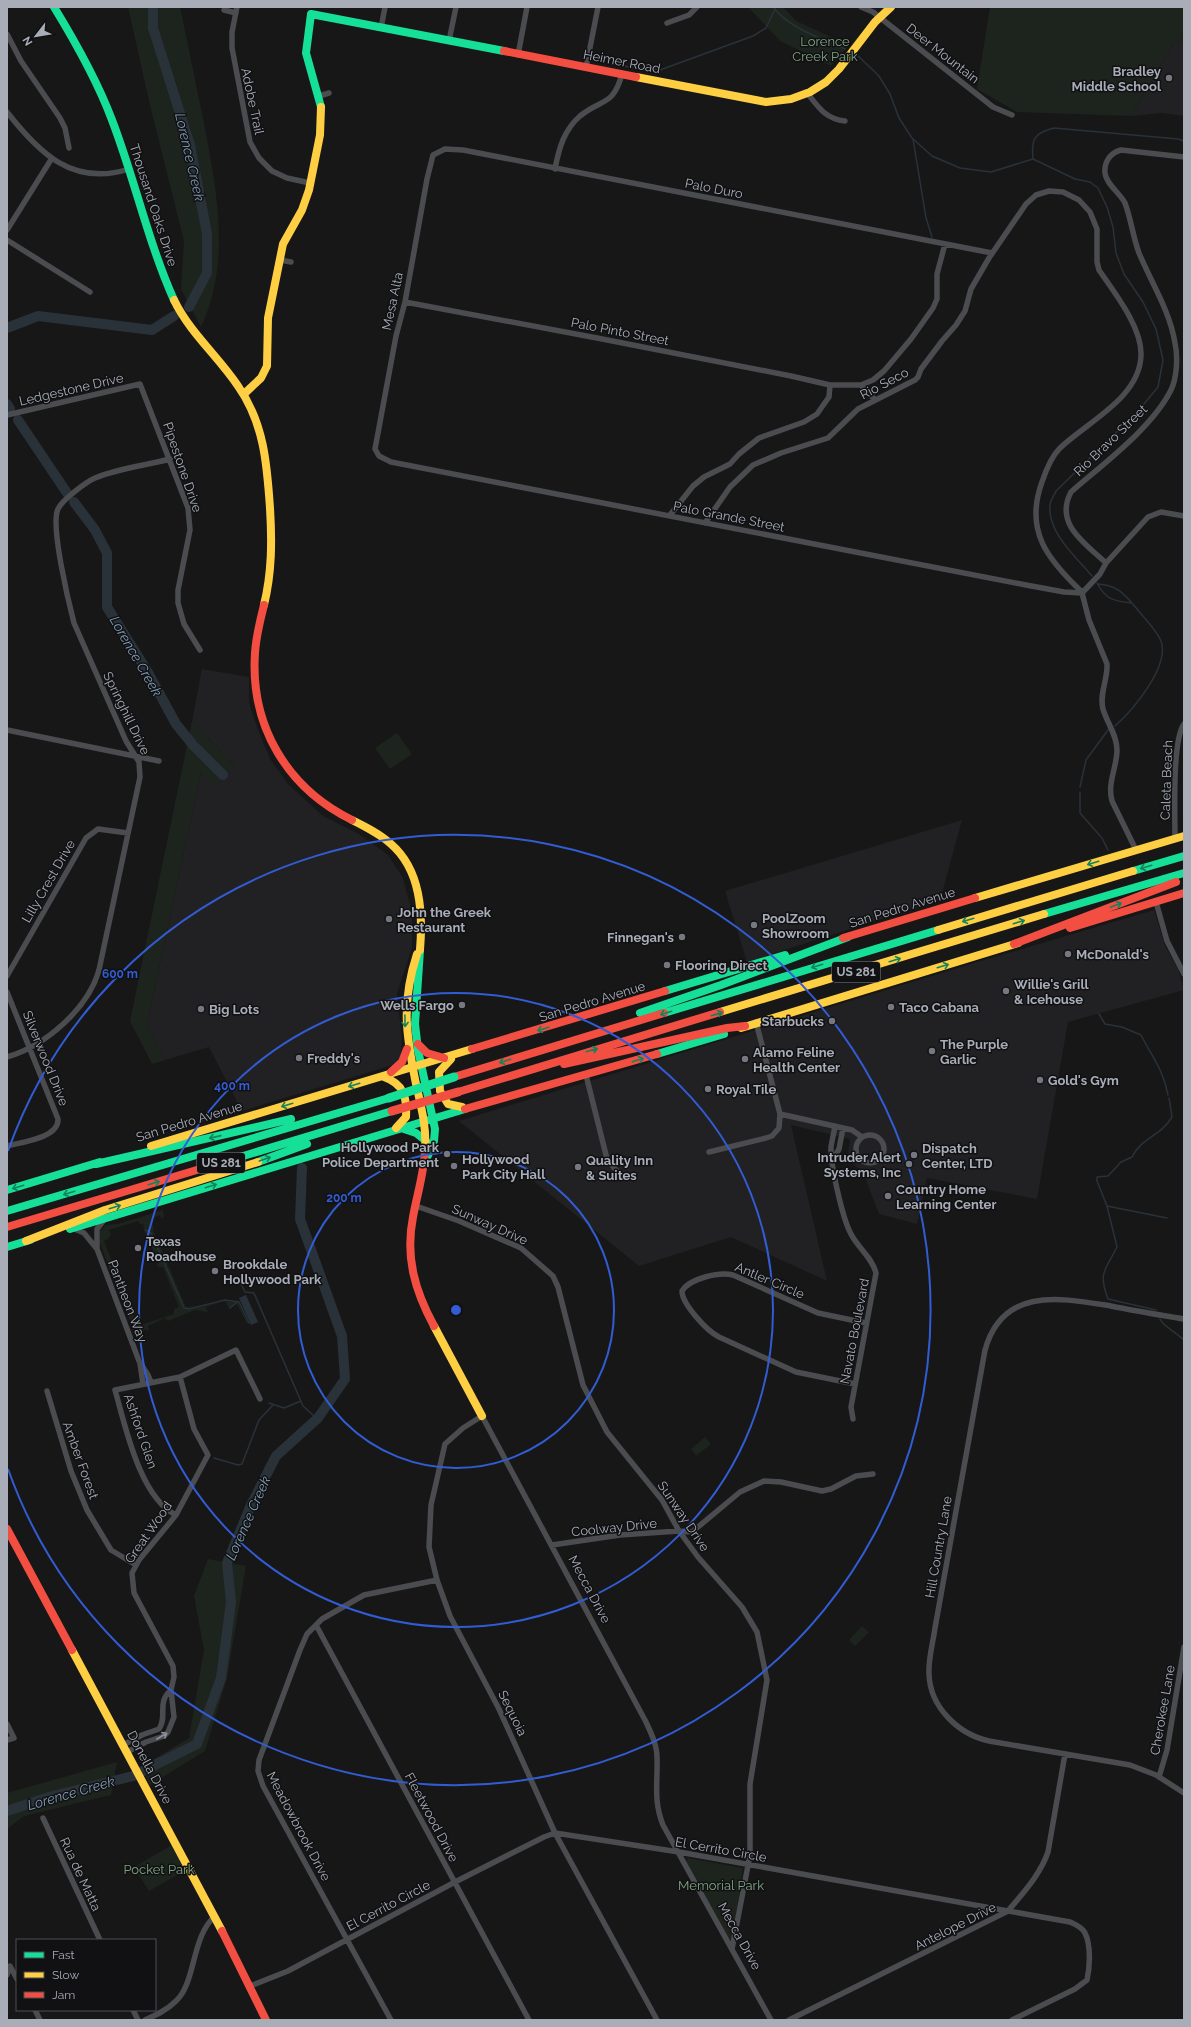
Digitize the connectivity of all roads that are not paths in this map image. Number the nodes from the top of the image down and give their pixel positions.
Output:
1 (54, 7) edge
2 (385, 7) edge
3 (456, 7) edge
4 (527, 7) edge
5 (598, 7) edge
6 (697, 7) edge
7 (861, 7) edge
8 (891, 7) edge
9 (224, 10) dead end
10 (236, 10) edge
11 (312, 11) edge
12 (880, 17) junction
13 (667, 23) dead end
14 (381, 28) junction
15 (7, 34) edge
16 (449, 41) junction
17 (518, 55) junction
18 (586, 68) junction
19 (622, 74) junction
20 (329, 93) dead end
21 (808, 94) junction
22 (319, 96) junction
23 (7, 112) edge
24 (1012, 115) dead end
25 (845, 121) dead end
26 (70, 148) dead end
27 (433, 155) joint
28 (1184, 157) edge
29 (52, 158) junction
30 (129, 169) junction
31 (555, 169) junction
32 (310, 183) junction
33 (1088, 210) joint
34 (7, 230) edge
35 (7, 240) edge
36 (945, 244) junction
37 (992, 253) junction
38 (280, 260) junction
39 (291, 262) dead end
40 (90, 292) dead end
41 (405, 302) junction
42 (140, 384) joint
43 (830, 385) junction
44 (862, 385) junction
45 (244, 394) junction
46 (875, 400) junction
47 (7, 415) edge
48 (376, 452) joint
49 (170, 459) junction
50 (670, 515) junction
51 (1184, 516) edge
52 (705, 523) junction
53 (1106, 563) junction
54 (1082, 593) junction
55 (200, 650) dead end
56 (1184, 724) edge
57 (7, 730) edge
58 (136, 757) junction
59 (159, 761) dead end
60 (128, 833) junction
61 (1180, 837) edge
62 (1136, 850) junction
63 (1184, 856) edge
64 (1184, 873) edge
65 (1184, 879) edge
66 (1184, 894) edge
67 (1156, 902) junction
68 (848, 937) junction
69 (1014, 944) junction
70 (1184, 974) edge
71 (7, 976) edge
72 (7, 992) edge
73 (756, 1022) junction
74 (745, 1026) junction
75 (413, 1044) junction
76 (556, 1046) junction
77 (30, 1048) junction
78 (451, 1057) junction
79 (7, 1058) edge
80 (422, 1066) junction
81 (413, 1068) junction
82 (528, 1070) junction
83 (586, 1075) junction
84 (384, 1077) junction
85 (389, 1098) junction
86 (471, 1107) junction
87 (780, 1114) junction
88 (378, 1116) junction
89 (434, 1118) junction
90 (424, 1121) junction
91 (835, 1126) junction
92 (401, 1128) junction
93 (843, 1128) junction
94 (392, 1131) junction
95 (862, 1137) junction
96 (426, 1141) junction
97 (7, 1146) edge
98 (709, 1152) dead end
99 (832, 1161) junction
100 (96, 1164) junction
101 (424, 1165) junction
102 (622, 1175) dead end
103 (7, 1190) edge
104 (416, 1206) junction
105 (7, 1211) edge
106 (107, 1218) junction
107 (7, 1227) edge
108 (72, 1228) junction
109 (26, 1241) junction
110 (7, 1247) edge
111 (97, 1249) junction
112 (1184, 1319) edge
113 (866, 1323) junction
114 (140, 1361) junction
115 (180, 1377) junction
116 (151, 1382) junction
117 (144, 1384) junction
118 (855, 1384) junction
119 (47, 1391) dead end
120 (260, 1399) dead end
121 (482, 1416) junction
122 (853, 1419) dead end
123 (873, 1474) dead end
124 (176, 1515) junction
125 (679, 1531) junction
126 (8, 1534) edge
127 (552, 1545) junction
128 (136, 1565) junction
129 (437, 1580) junction
130 (316, 1625) junction
131 (1184, 1647) edge
132 (171, 1690) junction
133 (7, 1724) edge
134 (7, 1740) edge
135 (126, 1751) junction
136 (1065, 1754) junction
137 (1159, 1777) junction
138 (1184, 1793) edge
139 (43, 1818) dead end
140 (555, 1833) junction
141 (679, 1852) junction
142 (748, 1865) junction
143 (455, 1882) junction
144 (1008, 1911) junction
145 (214, 1916) junction
146 (100, 1939) edge
147 (348, 1939) junction
148 (732, 1949) junction
149 (7, 1974) edge
150 (16, 1977) edge
151 (250, 1986) junction
152 (36, 2011) edge
153 (134, 2011) edge
154 (40, 2020) edge
155 (138, 2020) edge
156 (145, 2020) edge
157 (266, 2020) edge
158 (391, 2020) edge
159 (529, 2020) edge
160 (656, 2020) edge
161 (771, 2020) edge
162 (789, 2020) edge
163 (1012, 2020) edge

1 - 30 main road, Thousand Oaks Drive
2 - 14 street
3 - 16 street
4 - 17 street
5 - 18 street
6 - 13 street
7 - 12 street, Deer Mountain
8 - 12 main road, Heimer Road
9 - 10 street, Adobe Trail
10 - 32 street, Adobe Trail
11 - 14 main road, Heimer Road
11 - 22 main road
12 - 21 main road, Heimer Road
12 - 24 street, Deer Mountain
14 - 16 main road, Heimer Road
15 - 26 street
16 - 17 main road, Heimer Road
17 - 18 main road, Heimer Road
18 - 19 main road, Heimer Road
19 - 21 main road, Heimer Road
19 - 31 street
20 - 22 street
21 - 25 street
22 - 32 main road
23 - 29 street
27 - 31 street, Palo Duro
27 - 41 street, Mesa Alta
28 - 53 street, Rio Bravo Street
29 - 30 street
29 - 34 street
30 - 45 main road, Thousand Oaks Drive
31 - 36 street, Palo Duro
32 - 38 main road
33 - 37 street, Rio Seco
33 - 54 street, Rio Bravo Street
35 - 40 street
36 - 37 street, Palo Duro
36 - 44 street, Rio Seco
37 - 46 street, Rio Seco
38 - 39 street
38 - 45 main road
41 - 43 street, Palo Pinto Street
41 - 48 street, Mesa Alta
42 - 47 street, Ledgestone Drive
42 - 49 street, Pipestone Drive
43 - 44 street, Rio Seco
43 - 50 street
44 - 46 street
45 - 75 main road, Thousand Oaks Drive
46 - 52 street, Rio Seco
48 - 50 street, Palo Grande Street
49 - 55 street, Pipestone Drive
49 - 58 street, Springhill Drive
50 - 52 street, Palo Grande Street
51 - 53 street
52 - 54 street, Palo Grande Street
53 - 54 street
54 - 62 street
56 - 61 street, Caleta Beach
57 - 58 street
58 - 59 street
58 - 60 street, Springhill Drive
60 - 71 street, Lilly Crest Drive
60 - 77 street, Springhill Drive
61 - 62 main road, San Pedro Avenue
62 -> 68 main road, San Pedro Avenue
63 -> 76 main road, US 281
82 -> 64 main road, US 281
69 -> 65 main road
66 - 67 main road
67 - 69 main road
67 - 70 street
68 - 76 main road
68 -> 78 main road, San Pedro Avenue
73 -> 69 main road
72 - 77 street, Silverwood Drive
73 - 74 main road
73 - 87 street
74 - 82 main road
83 -> 74 main road
75 - 78 main road
75 - 80 main road, Thousand Oaks Drive
75 - 81 main road, Thousand Oaks Drive
75 - 84 main road
76 -> 85 main road, US 281, bridge
77 - 79 street, Springhill Drive
77 - 97 street, Silverwood Drive
78 - 80 main road, San Pedro Avenue
78 - 86 main road
80 - 81 main road, San Pedro Avenue
80 - 89 main road, Thousand Oaks Drive
81 - 84 main road, San Pedro Avenue
81 - 90 main road, Mecca Drive
82 - 88 main road, US 281, bridge
83 - 86 main road
83 - 102 street
84 - 94 main road
84 -> 100 main road, San Pedro Avenue
85 -> 100 main road
85 -> 105 main road, US 281
86 - 89 main road
87 - 91 street
87 - 98 street
107 -> 88 main road, US 281
109 -> 88 main road
89 - 90 main road
89 - 101 main road, Mecca Drive
90 - 92 main road
90 - 96 main road, Mecca Drive
91 - 93 street
91 - 99 street, Navato Boulevard
92 - 94 main road
92 - 96 main road
93 - 95 street
93 - 99 street
106 -> 94 main road
95 - 95 street
96 - 101 main road, Mecca Drive
99 - 113 street, Navato Boulevard
100 -> 103 main road, San Pedro Avenue
101 - 104 main road, Mecca Drive
104 - 121 main road, Mecca Drive
104 - 125 street, Sunway Drive
106 - 108 main road
106 - 111 street, Pantheon Way
108 - 109 main road
108 - 111 street, Pantheon Way
109 - 110 main road
111 - 114 street, Pantheon Way
112 - 136 street, Hill Country Lane
113 - 118 street, Navato Boulevard
113 - 118 street, Antler Circle
114 - 116 street, Pantheon Way
114 - 117 street, Pantheon Way
115 - 116 street
115 - 120 street
115 - 124 street, Great Wood
116 - 117 street
117 - 124 street, Ashford Glen
118 - 122 street, Navato Boulevard
119 - 128 street, Amber Forest
121 - 127 street, Mecca Drive
121 - 129 street, Sequoia
123 - 125 street, Coolway Drive
124 - 128 street, Great Wood
125 - 127 street, Coolway Drive
125 - 142 street, Sunway Drive
126 - 135 main road, Donella Drive
127 - 141 street, Mecca Drive
128 - 132 street, Great Wood
129 - 130 street, Meadowbrook Drive
129 - 140 street, Sequoia
130 - 143 street, Fleetwood Drive
130 - 147 street, Meadowbrook Drive
131 - 137 street, Cherokee Lane
132 - 135 street, Great Wood
135 -> 132 street, Great Wood
133 - 134 street
135 - 145 main road, Donella Drive
136 - 137 street, Hill Country Lane
136 - 144 street, Antelope Drive
137 - 138 street, Hill Country Lane
139 - 146 street, Rua de Matta
140 - 141 street, El Cerrito Circle
140 - 143 street, El Cerrito Circle
140 - 160 street, Sequoia
141 - 142 street, El Cerrito Circle
141 - 148 street, Mecca Drive
142 - 144 street, El Cerrito Circle
142 - 148 street, Sunway Drive
143 - 147 street, El Cerrito Circle
143 - 159 street, Fleetwood Drive
144 - 162 street, Antelope Drive
144 - 163 street, El Cerrito Circle
145 - 151 main road, Donella Drive
145 - 156 street
147 - 151 street, El Cerrito Circle
147 - 158 street, Meadowbrook Drive
148 - 161 street, Mecca Drive
149 - 150 street
151 - 157 main road, Donella Drive
152 - 154 street
153 - 155 street

